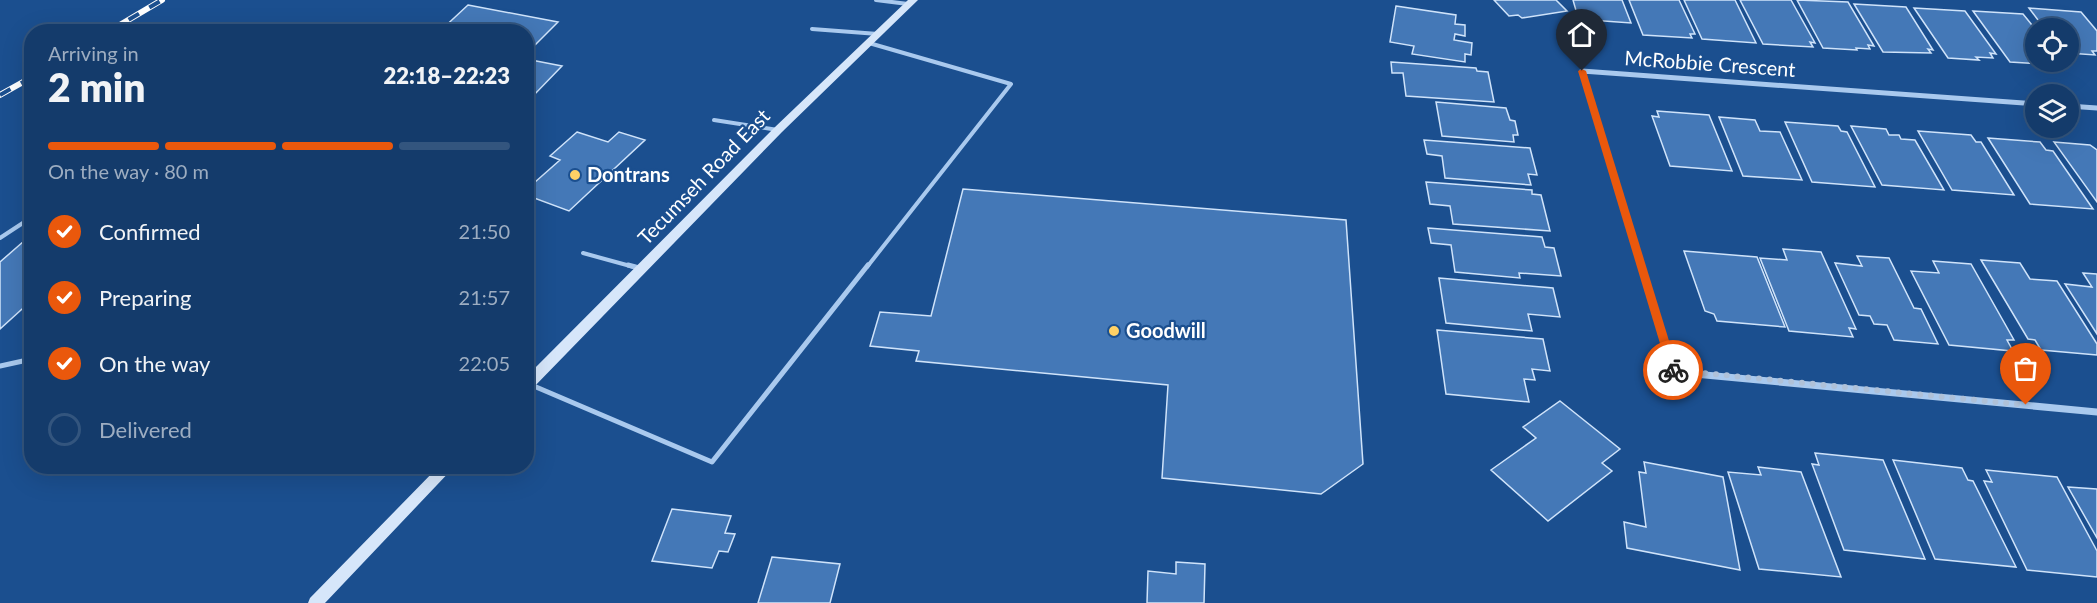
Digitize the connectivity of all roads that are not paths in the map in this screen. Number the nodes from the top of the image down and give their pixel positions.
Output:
1 (876, 0) edge
2 (911, 2) edge
3 (812, 28) dead end
4 (878, 34) junction
5 (868, 43) junction
6 (2025, 103) edge
7 (2079, 107) edge
8 (2097, 108) edge
9 (714, 120) dead end
10 (778, 130) junction
11 (24, 222) edge
12 (0, 238) edge
13 (583, 253) dead end
14 (642, 269) junction
15 (24, 361) edge
16 (0, 366) edge
17 (534, 377) edge
18 (534, 387) edge
19 (2097, 412) edge
20 (440, 474) edge
21 (315, 603) edge

1 - 2 lane
2 - 4 main road, Tecumseh Road East
3 - 4 lane
4 - 5 main road, Tecumseh Road East
5 - 10 main road, Tecumseh Road East
5 - 18 lane
6 - 19 street, McRobbie Crescent
7 - 8 street
9 - 10 lane
10 - 14 main road, Tecumseh Road East
11 - 12 lane
13 - 14 lane
14 - 17 main road, Tecumseh Road East
15 - 16 lane
20 - 21 main road

